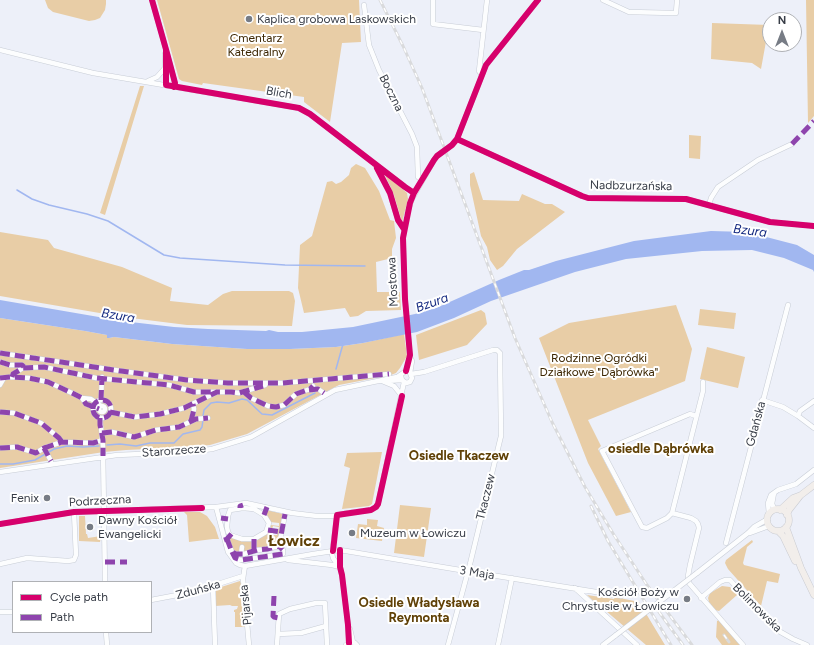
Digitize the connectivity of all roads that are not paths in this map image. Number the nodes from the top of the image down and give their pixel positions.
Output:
1 (152, 0) edge
2 (433, 0) edge
3 (487, 0) edge
4 (538, 0) edge
5 (603, 0) edge
6 (677, 0) edge
7 (364, 5) dead end
8 (483, 30) junction
9 (0, 50) edge
10 (166, 50) junction
11 (165, 68) junction
12 (482, 75) junction
13 (144, 82) junction
14 (166, 85) junction
15 (174, 86) junction
16 (457, 139) junction
17 (792, 144) dead end
18 (382, 171) junction
19 (422, 180) junction
20 (414, 193) junction
21 (709, 205) junction
22 (814, 226) edge
23 (404, 229) junction
24 (788, 305) dead end
25 (0, 353) edge
26 (0, 362) edge
27 (25, 368) junction
28 (390, 374) dead end
29 (410, 374) junction
30 (12, 377) junction
31 (2, 378) edge
32 (102, 378) junction
33 (403, 380) junction
34 (382, 381) junction
35 (703, 382) dead end
36 (266, 384) junction
37 (0, 385) edge
38 (313, 386) dead end
39 (309, 390) junction
40 (217, 392) junction
41 (244, 392) junction
42 (324, 393) dead end
43 (402, 396) junction
44 (101, 400) junction
45 (762, 400) junction
46 (814, 401) edge
47 (94, 404) junction
48 (193, 404) junction
49 (0, 412) edge
50 (110, 412) junction
51 (696, 416) junction
52 (798, 416) junction
53 (100, 418) junction
54 (205, 418) dead end
55 (191, 421) junction
56 (814, 428) edge
57 (102, 433) junction
58 (103, 440) junction
59 (62, 442) junction
60 (0, 448) edge
61 (46, 451) junction
62 (103, 456) junction
63 (52, 461) dead end
64 (814, 470) edge
65 (0, 472) edge
66 (814, 485) edge
67 (774, 493) junction
68 (800, 495) junction
69 (216, 507) junction
70 (267, 507) junction
71 (778, 510) junction
72 (104, 511) junction
73 (74, 512) junction
74 (672, 513) junction
75 (285, 514) dead end
76 (264, 515) junction
77 (337, 515) junction
78 (787, 515) junction
79 (221, 518) dead end
80 (228, 519) junction
81 (769, 520) junction
82 (0, 524) edge
83 (786, 527) junction
84 (268, 530) junction
85 (278, 531) junction
86 (778, 531) junction
87 (229, 537) junction
88 (254, 539) junction
89 (726, 543) dead end
90 (279, 546) junction
91 (242, 547) dead end
92 (267, 549) junction
93 (340, 550) junction
94 (333, 551) junction
95 (232, 552) junction
96 (252, 552) junction
97 (241, 554) junction
98 (274, 555) junction
99 (251, 559) junction
100 (278, 560) junction
101 (0, 564) edge
102 (246, 566) junction
103 (340, 567) junction
104 (801, 568) junction
105 (468, 572) junction
106 (243, 576) junction
107 (512, 578) junction
108 (105, 581) edge
109 (213, 586) junction
110 (574, 588) junction
111 (621, 596) dead end
112 (814, 596) edge
113 (701, 598) junction
114 (152, 600) edge
115 (0, 612) edge
116 (12, 612) edge
117 (326, 626) junction
118 (106, 633) edge
119 (278, 634) junction
120 (351, 644) edge
121 (107, 645) edge
122 (215, 645) edge
123 (249, 645) edge
124 (277, 645) edge
125 (327, 645) edge
126 (448, 645) edge
127 (498, 645) edge
128 (603, 645) edge
129 (637, 645) edge
130 (743, 645) edge
131 (807, 645) edge

1 - 10 street
2 - 8 street
3 - 8 street
4 - 12 street
5 - 6 street
7 - 19 street, Boczna
8 - 12 street
9 - 13 street, Blich
10 - 11 street
10 - 15 street
11 - 13 street
11 - 14 street
12 - 16 street
13 - 14 street, Blich
14 - 15 street, Blich
15 - 18 street, Blich
16 - 19 street, Mostowa
16 - 21 street, Nadbzurzańska
17 - 21 street
18 - 20 street, Blich
18 - 23 street, Blich
19 - 20 street, Mostowa
20 - 23 street, Mostowa
21 - 22 street, Nadbzurzańska
23 - 29 street, Mostowa
24 - 45 street, Gdańska
25 - 36 street
26 - 27 street
27 - 30 street
27 - 32 street
28 - 36 street
29 - 33 street
29 - 33 street
29 - 105 street, Tkaczew
30 - 31 street
30 - 47 street
31 - 37 street
32 - 40 street
32 - 44 street
33 - 34 street, Starorzecze
33 - 43 street
34 - 43 street
34 - 62 street, Starorzecze
35 - 51 street
36 - 41 street
38 - 39 street
39 - 41 street
39 - 42 street
40 - 41 street
40 - 48 street
43 - 77 street
44 - 47 street
44 - 50 street
45 - 52 street
45 - 89 street, Gdańska
46 - 52 street
47 - 50 street
47 - 53 street
48 - 50 street
48 - 55 street
49 - 59 street
50 - 53 street
51 - 74 street
51 - 74 street
52 - 56 street
53 - 57 street
54 - 55 street
55 - 57 street
57 - 58 street
58 - 59 street
58 - 62 street
59 - 61 street
60 - 61 street
61 - 63 street
62 - 65 street, Starorzecze
62 - 72 street
64 - 67 street
66 - 68 main road
67 - 71 street
67 - 81 street
68 - 71 main road
68 - 78 main road
69 - 70 street, Podrzeczna
69 - 72 street, Podrzeczna
69 - 87 street
70 - 76 street
70 - 77 street, Podrzeczna
71 - 78 main road
71 - 81 main road
72 - 73 street, Podrzeczna
72 - 108 street
73 - 82 street, Podrzeczna
73 - 101 street
74 - 113 street
75 - 85 street
76 - 80 street
76 - 84 street
77 - 94 street
78 - 83 main road
79 - 80 street
80 - 87 street
81 - 86 main road
81 - 128 street, bridge
83 - 86 main road
83 - 104 main road
84 - 85 street
84 - 88 street
85 - 90 street
86 - 104 main road
87 - 88 street
87 - 95 street
87 - 102 street
88 - 96 street
90 - 92 street
90 - 98 street
91 - 97 street
92 - 96 street
92 - 98 street
93 - 94 street, 3 Maja
93 - 103 street
93 - 105 street, 3 Maja
94 - 100 street, 3 Maja
94 - 103 street
95 - 97 street
95 - 99 street
96 - 97 street
96 - 99 street
98 - 99 street
100 - 102 street
100 - 103 street
102 - 106 street, Pijarska
103 - 120 street
104 - 112 main road
105 - 107 street, 3 Maja
105 - 126 street, Tkaczew
106 - 109 street, Zduńska
106 - 123 street, Pijarska
107 - 110 street, 3 Maja
107 - 127 street
109 - 114 street, Zduńska
109 - 122 street
110 - 111 street, 3 Maja
110 - 129 street
113 - 130 street
113 - 131 street, Bolimowska
115 - 116 street
117 - 119 street
117 - 119 street
117 - 125 street
118 - 121 street
119 - 124 street

